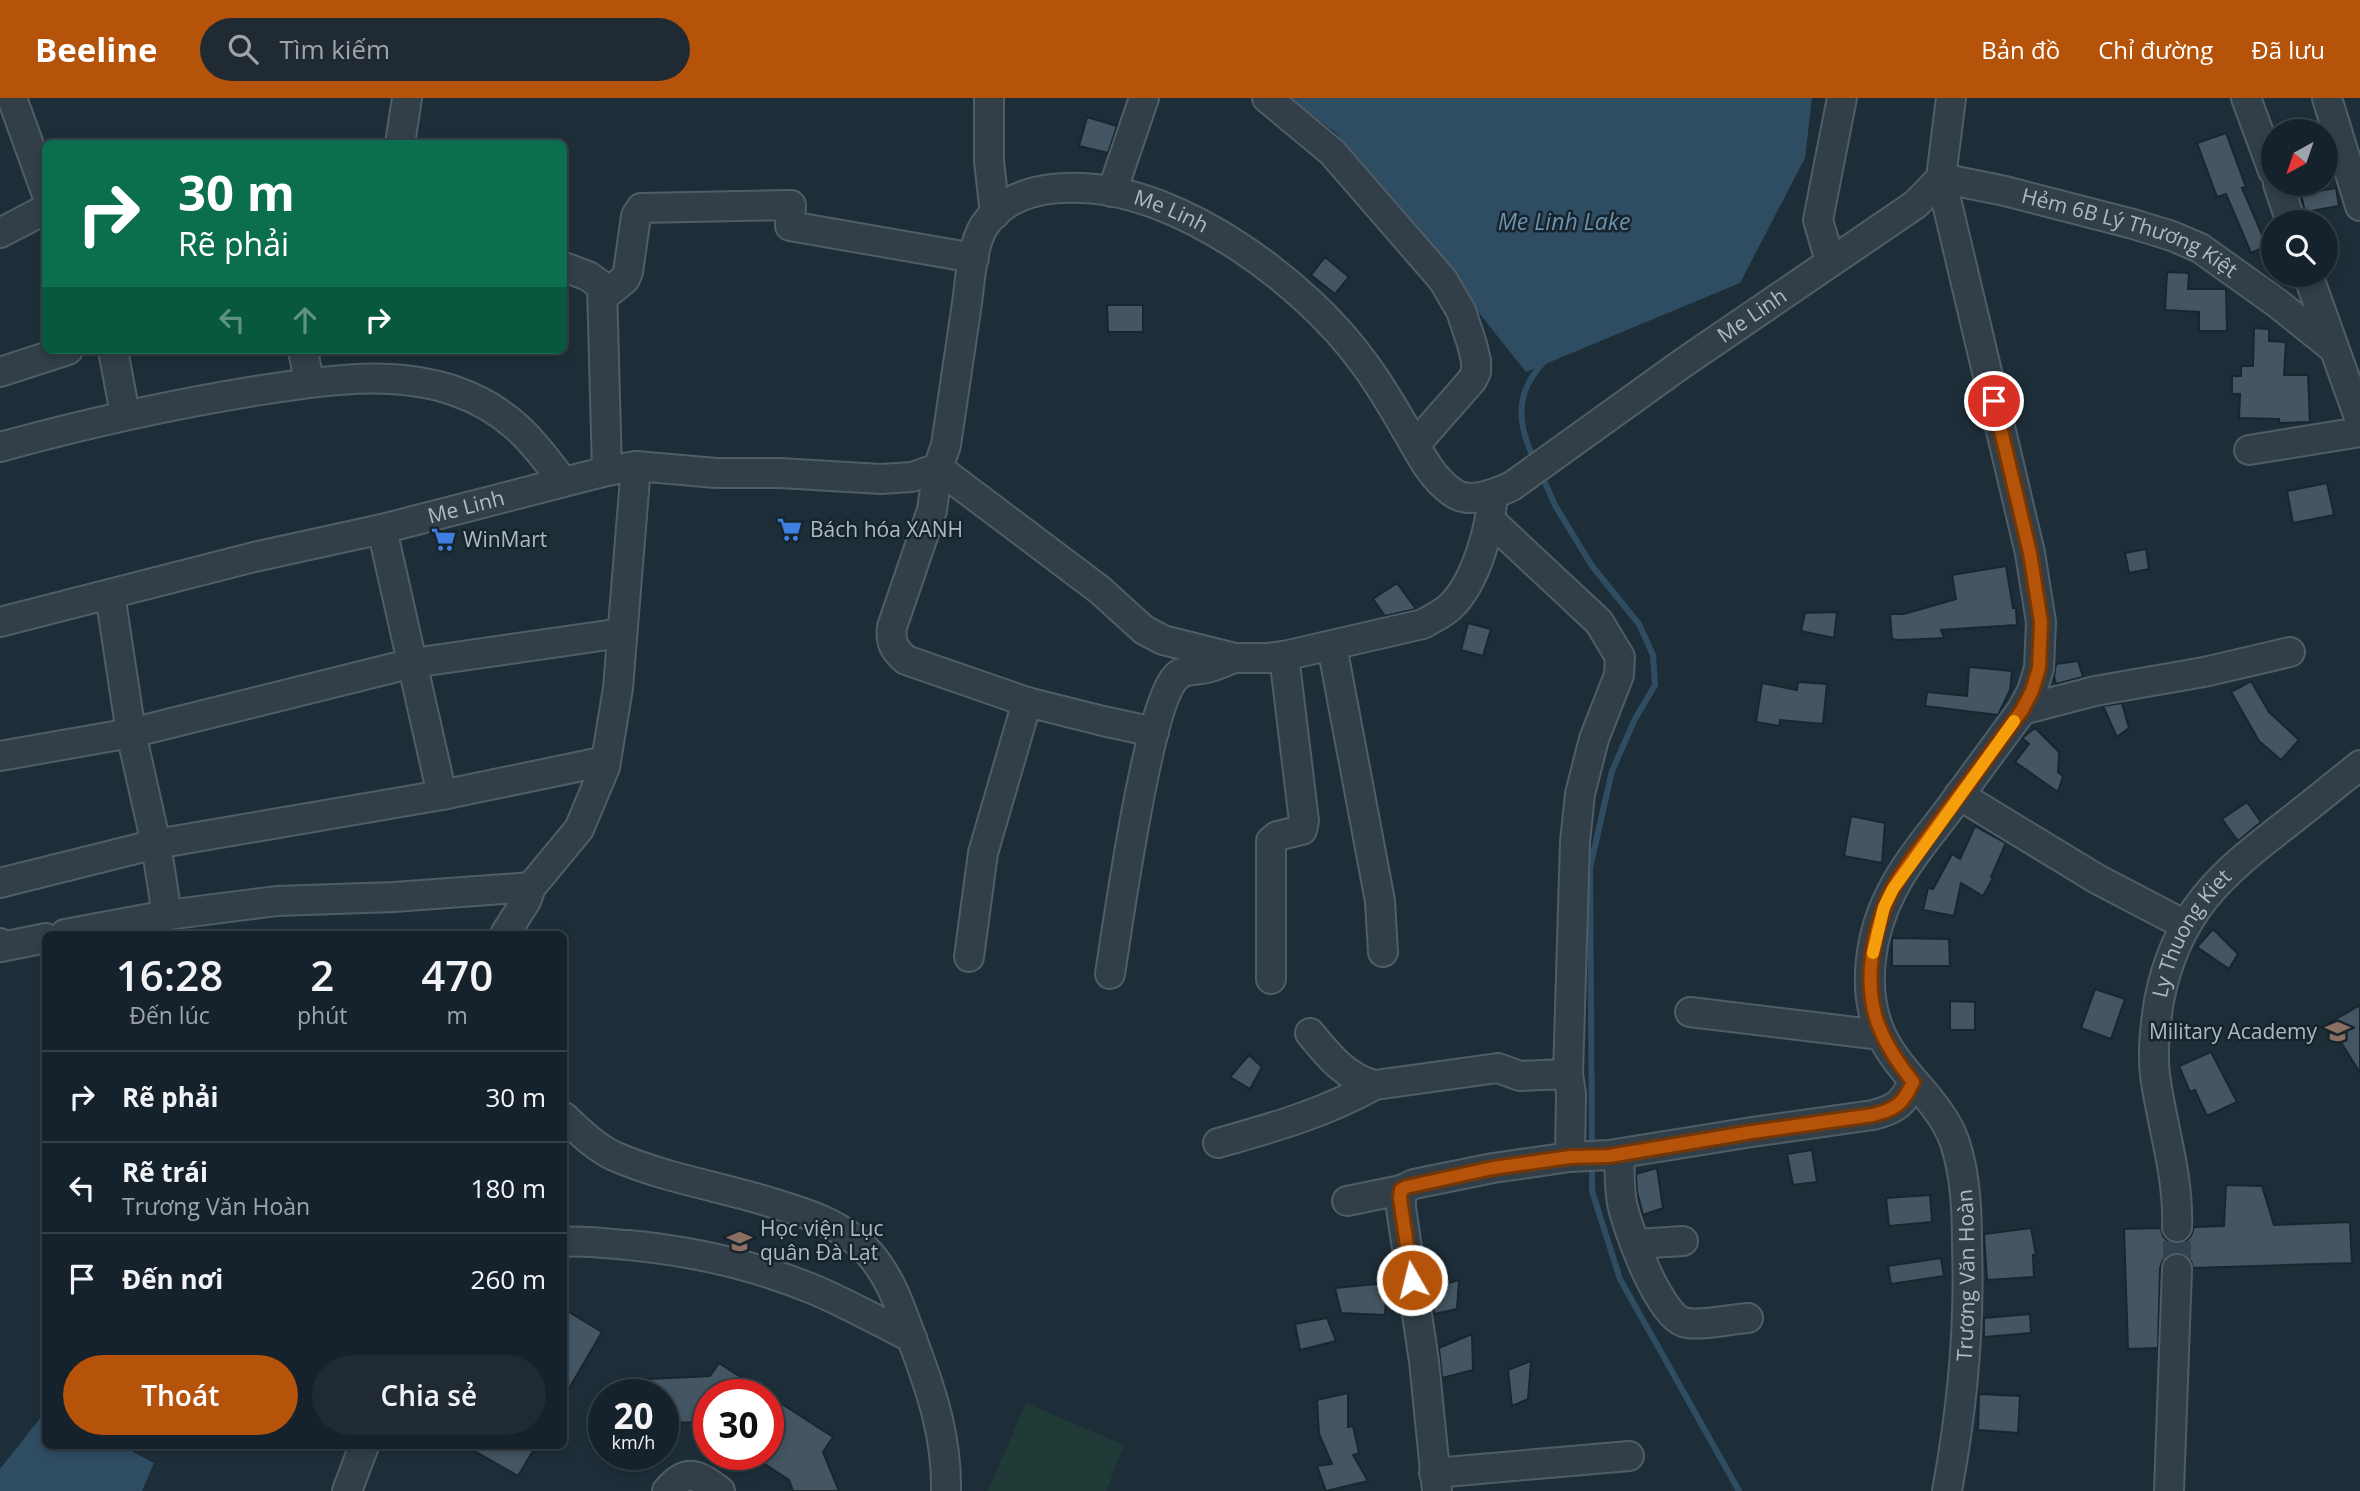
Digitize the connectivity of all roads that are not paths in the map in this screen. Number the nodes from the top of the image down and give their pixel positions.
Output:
1 (12, 98) edge
2 (407, 98) edge
3 (989, 98) edge
4 (1144, 98) edge
5 (1268, 98) edge
6 (1842, 98) edge
7 (1951, 98) edge
8 (2246, 98) edge
9 (2327, 98) edge
10 (2261, 138) edge
11 (401, 140) edge
12 (1941, 178) junction
13 (42, 181) edge
14 (1112, 192) junction
15 (2360, 206) edge
16 (42, 211) edge
17 (995, 214) junction
18 (0, 233) edge
19 (974, 258) junction
20 (1830, 261) junction
21 (567, 268) edge
22 (2312, 287) edge
23 (604, 296) junction
24 (2333, 348) junction
25 (56, 354) edge
26 (114, 354) edge
27 (304, 354) edge
28 (0, 372) edge
29 (309, 383) junction
30 (125, 414) junction
31 (2360, 421) edge
32 (2360, 432) edge
33 (1415, 445) junction
34 (0, 447) edge
35 (2249, 450) dead end
36 (636, 466) junction
37 (938, 468) junction
38 (607, 471) junction
39 (563, 482) junction
40 (1498, 501) junction
41 (382, 529) junction
42 (110, 594) junction
43 (0, 622) edge
44 (622, 632) junction
45 (1332, 646) junction
46 (2290, 652) dead end
47 (1284, 656) junction
48 (1235, 658) junction
49 (413, 663) junction
50 (1027, 702) junction
51 (2022, 710) junction
52 (1154, 732) junction
53 (131, 733) junction
54 (0, 756) edge
55 (606, 761) junction
56 (2360, 765) edge
57 (442, 795) junction
58 (1959, 795) junction
59 (156, 844) junction
60 (0, 883) edge
61 (531, 887) junction
62 (167, 915) junction
63 (2185, 925) junction
64 (81, 931) edge
65 (507, 931) edge
66 (42, 939) edge
67 (0, 943) edge
68 (1383, 952) dead end
69 (969, 957) dead end
70 (1110, 974) dead end
71 (1271, 979) dead end
72 (1690, 1012) dead end
73 (1310, 1033) dead end
74 (1881, 1035) junction
75 (1568, 1074) junction
76 (1913, 1082) junction
77 (1375, 1085) junction
78 (567, 1120) edge
79 (1218, 1143) dead end
80 (1595, 1156) junction
81 (1401, 1190) junction
82 (1347, 1201) dead end
83 (2178, 1217) tunnel mouth
84 (1683, 1241) dead end
85 (567, 1242) edge
86 (1635, 1244) junction
87 (2177, 1269) tunnel mouth
88 (1748, 1318) dead end
89 (912, 1338) junction
90 (362, 1449) edge
91 (1629, 1456) dead end
92 (1436, 1482) edge
93 (347, 1491) edge
94 (667, 1491) edge
95 (720, 1491) edge
96 (946, 1491) edge
97 (1947, 1491) edge
98 (2169, 1491) edge

1 - 13 street
2 - 11 street
3 - 17 street
4 - 14 street
5 - 33 street
6 - 20 street
7 - 12 street
8 - 10 street
9 - 15 street
12 - 20 street, Me Linh
12 - 24 street, Hẻm 6B Lý Thương Kiệt
12 - 51 street, Trương Văn Hoàn
14 - 17 street, Me Linh
14 - 33 street, Me Linh
16 - 18 street
17 - 19 street, Me Linh
19 - 23 street
19 - 37 street, Me Linh
20 - 40 street, Me Linh
21 - 23 street
22 - 24 street
23 - 38 street
24 - 31 street
25 - 28 street
26 - 30 street
27 - 29 street
29 - 30 street
29 - 39 street
30 - 34 street
32 - 35 street
33 - 40 street, Me Linh
36 - 37 street, Me Linh
36 - 38 street, Me Linh
36 - 44 street
37 - 48 street
37 - 50 street
38 - 39 street, Me Linh
39 - 41 street, Me Linh
40 - 45 street
40 - 75 street
41 - 42 street, Me Linh
41 - 49 street
42 - 43 street, Me Linh
42 - 53 street
44 - 49 street
44 - 55 street
45 - 47 street
45 - 68 street
46 - 51 street
47 - 48 street
47 - 71 street
48 - 52 street
49 - 53 street
49 - 57 street
50 - 52 street
50 - 69 street
51 - 58 street, Trương Văn Hoàn
52 - 70 street
53 - 54 street
53 - 59 street
55 - 57 street
55 - 61 street
56 - 63 street, Ly Thuong Kiet
57 - 59 street
58 - 63 street
58 - 74 street, Trương Văn Hoàn
59 - 60 street
59 - 62 street
61 - 62 street
61 - 65 street
62 - 64 street
63 - 83 street, Ly Thuong Kiet
66 - 67 street
72 - 74 street
73 - 77 street
74 - 76 street, Trương Văn Hoàn
75 - 77 street
75 - 80 street
76 - 80 street
76 - 97 street, Trương Văn Hoàn
77 - 79 street
78 - 89 street
80 - 81 street
80 - 86 street
81 - 82 street
81 - 92 street
84 - 86 street
85 - 89 street
86 - 88 street
87 - 98 street
89 - 96 street
90 - 93 street
91 - 92 street
94 - 95 street

